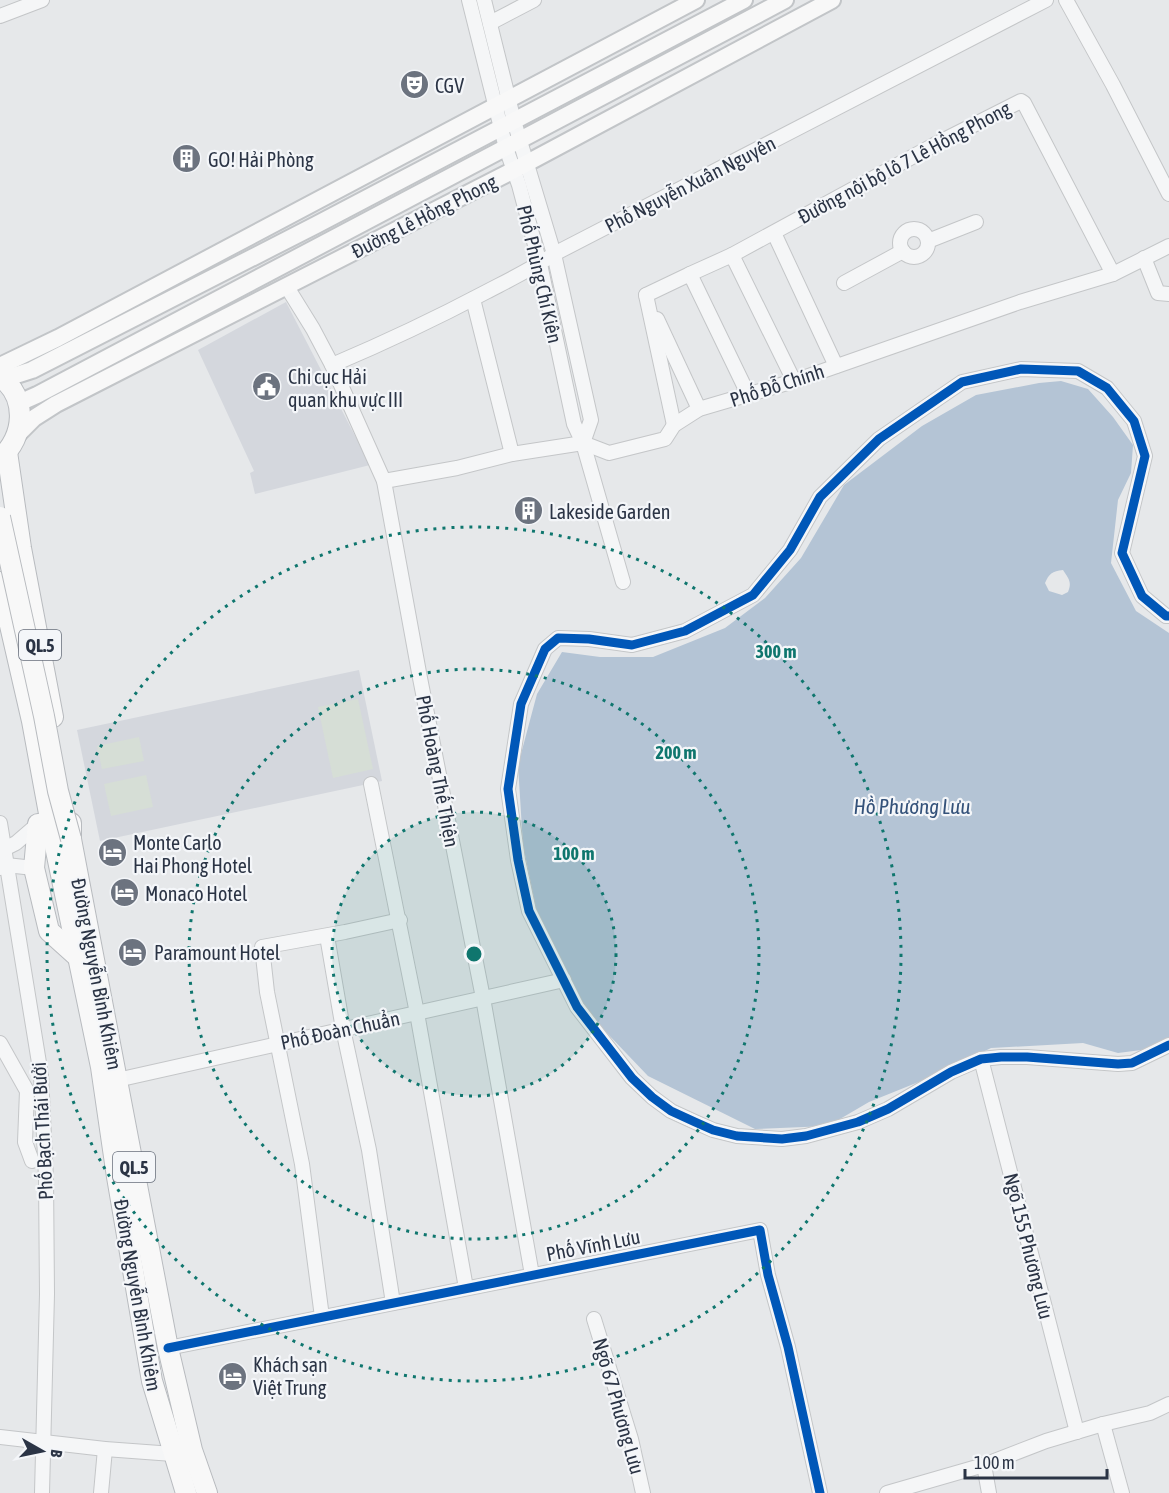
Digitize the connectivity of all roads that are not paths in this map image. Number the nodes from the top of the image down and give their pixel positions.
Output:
1 (42, 0) edge
2 (469, 0) edge
3 (484, 0) edge
4 (534, 0) edge
5 (696, 0) edge
6 (744, 0) edge
7 (785, 0) edge
8 (831, 0) edge
9 (1046, 0) edge
10 (1066, 0) edge
11 (0, 16) edge
12 (490, 23) junction
13 (502, 103) junction
14 (508, 125) junction
15 (513, 144) junction
16 (520, 166) junction
17 (1163, 171) edge
18 (1169, 194) edge
19 (976, 222) dead end
20 (774, 232) junction
21 (928, 241) junction
22 (1169, 246) edge
23 (903, 251) junction
24 (554, 254) junction
25 (732, 255) junction
26 (1143, 258) junction
27 (540, 264) junction
28 (690, 274) junction
29 (1113, 274) junction
30 (844, 283) dead end
31 (157, 285) junction
32 (287, 287) junction
33 (1169, 294) edge
34 (646, 295) junction
35 (473, 298) junction
36 (166, 302) junction
37 (51, 361) junction
38 (332, 366) junction
39 (836, 366) junction
40 (1, 374) edge
41 (794, 381) junction
42 (57, 384) junction
43 (748, 394) junction
44 (18, 403) junction
45 (699, 409) junction
46 (674, 425) junction
47 (18, 434) junction
48 (583, 443) junction
49 (512, 454) junction
50 (4, 455) edge
51 (384, 481) junction
52 (0, 517) edge
53 (0, 535) edge
54 (21, 548) junction
55 (0, 582) edge
56 (623, 582) dead end
57 (1169, 616) edge
58 (0, 630) edge
59 (371, 784) dead end
60 (0, 823) edge
61 (38, 824) junction
62 (63, 842) junction
63 (2, 850) edge
64 (3, 866) edge
65 (34, 868) junction
66 (400, 920) junction
67 (327, 936) junction
68 (79, 958) junction
69 (564, 980) junction
70 (483, 998) junction
71 (417, 1013) junction
72 (343, 1029) junction
73 (0, 1042) edge
74 (276, 1044) junction
75 (1169, 1045) edge
76 (981, 1059) junction
77 (117, 1080) junction
78 (32, 1161) dead end
79 (532, 1275) junction
80 (466, 1288) junction
81 (393, 1303) junction
82 (322, 1317) junction
83 (594, 1319) dead end
84 (168, 1348) junction
85 (1169, 1404) edge
86 (1103, 1424) junction
87 (1077, 1432) junction
88 (0, 1437) edge
89 (43, 1443) junction
90 (105, 1449) junction
91 (173, 1454) junction
92 (984, 1465) junction
93 (42, 1493) edge
94 (101, 1493) edge
95 (186, 1493) edge
96 (207, 1493) edge
97 (643, 1493) edge
98 (820, 1493) edge
99 (887, 1493) edge
100 (989, 1493) edge
101 (1122, 1493) edge

1 - 11 street
2 - 13 street, Phố Phùng Chí Kiên
3 - 12 street, Phố Phùng Chí Kiên
4 - 12 street
5 - 13 main road
6 - 14 main road
7 - 15 main road, Đường Lê Hồng Phong
8 - 16 main road, Đường Lê Hồng Phong
9 - 24 street, Phố Nguyễn Xuân Nguyên
10 - 17 street
12 - 13 street, Phố Phùng Chí Kiên
13 - 14 street, Phố Phùng Chí Kiên
13 - 31 main road
14 - 15 street, Phố Phùng Chí Kiên
14 - 36 main road
15 - 16 street, Phố Phùng Chí Kiên
15 - 42 main road, Đường Lê Hồng Phong
16 - 24 street, Phố Phùng Chí Kiên
16 - 27 street, Phố Phùng Chí Kiên
16 - 32 main road, Đường Lê Hồng Phong
17 - 18 street
19 - 21 street
20 - 25 street, Đường nội bộ lô 7 Lê Hồng Phong
20 - 29 street, Đường nội bộ lô 7 Lê Hồng Phong
20 - 39 street, Đường nội bộ lô 7 Lê Hồng Phong
21 - 23 street
21 - 23 street
22 - 26 street, Phố Đỗ Chính
23 - 30 street
24 - 27 street, Phố Nguyễn Xuân Nguyên
24 - 48 street, Phố Phùng Chí Kiên
25 - 28 street, Đường nội bộ lô 7 Lê Hồng Phong
25 - 41 street
26 - 29 street, Phố Đỗ Chính
26 - 33 street
27 - 35 street, Phố Nguyễn Xuân Nguyên
27 - 48 street, Phố Phùng Chí Kiên
28 - 34 street, Đường nội bộ lô 7 Lê Hồng Phong
28 - 43 street
29 - 39 street, Phố Đỗ Chính
31 - 36 main road
31 - 40 main road
32 - 38 street, Phố Hoàng Thế Thiện
32 - 47 main road, Đường Lê Hồng Phong
34 - 45 street
34 - 46 street
35 - 38 street, Phố Nguyễn Xuân Nguyên
35 - 49 street
36 - 37 main road
37 - 40 main road
37 - 42 main road
38 - 51 street, Phố Hoàng Thế Thiện
39 - 41 street, Phố Đỗ Chính
40 - 44 highway
41 - 43 street, Phố Đỗ Chính
42 - 44 main road, Đường Lê Hồng Phong
43 - 45 street, Phố Đỗ Chính
44 - 47 highway
45 - 46 street, Phố Đỗ Chính
46 - 48 street, Phố Đỗ Chính
47 - 50 highway
48 - 49 street, Phố Đỗ Chính
48 - 56 street, Phố Phùng Chí Kiên
49 - 51 street, Phố Đỗ Chính
50 - 54 highway, Đường Nguyễn Bỉnh Khiêm / QL.5
51 - 70 street, Phố Hoàng Thế Thiện
52 - 62 highway, QL.5, bridge
53 - 54 highway
54 - 62 highway, Đường Nguyễn Bỉnh Khiêm / QL.5
55 - 62 highway, QL.5
57 - 69 street
58 - 61 highway, Đường Nguyễn Bỉnh Khiêm / QL.5
59 - 66 street
60 - 63 street, Phố Bạch Thái Bưởi
61 - 62 highway, Đường Nguyễn Bỉnh Khiêm / QL.5
61 - 63 street
61 - 65 highway
62 - 68 highway, Đường Nguyễn Bình Khiêm / QL.5
62 - 77 highway, Đường Nguyễn Bỉnh Khiêm / QL.5
63 - 64 street, Phố Bạch Thái Bưởi
64 - 65 street
64 - 89 street, Phố Bạch Thái Bưởi
65 - 68 highway
66 - 67 street
66 - 71 street
67 - 72 street
67 - 74 street
68 - 91 highway, Đường Nguyễn Bình Khiêm / QL.5
69 - 70 street, Phố Đoàn Chuẩn
69 - 76 street
70 - 71 street, Phố Đoàn Chuẩn
70 - 79 street, Phố Hoàng Thế Thiện
71 - 72 street, Phố Đoàn Chuẩn
71 - 80 street
72 - 74 street, Phố Đoàn Chuẩn
72 - 81 street
73 - 78 street
74 - 77 street, Phố Đoàn Chuẩn
74 - 82 street
75 - 76 street
76 - 87 street, Ngõ 155 Phương Lưu
77 - 84 highway, Đường Nguyễn Bỉnh Khiêm / QL.5
79 - 80 street, Phố Vĩnh Lưu
79 - 98 street, Phố Vĩnh Lưu
80 - 81 street, Phố Vĩnh Lưu
81 - 82 street, Phố Vĩnh Lưu
82 - 84 street, Phố Vĩnh Lưu
83 - 97 street, Ngõ 67 Phương Lưu
84 - 96 highway, Đường Nguyễn Bỉnh Khiêm / QL.5
85 - 86 street
86 - 87 street
86 - 101 street
87 - 92 street
88 - 89 street
89 - 90 street
89 - 93 street, Phố Bạch Thái Bưởi
90 - 91 street
90 - 94 street
91 - 95 highway, Đường Nguyễn Bình Khiêm / QL.5
92 - 99 street
92 - 100 street

